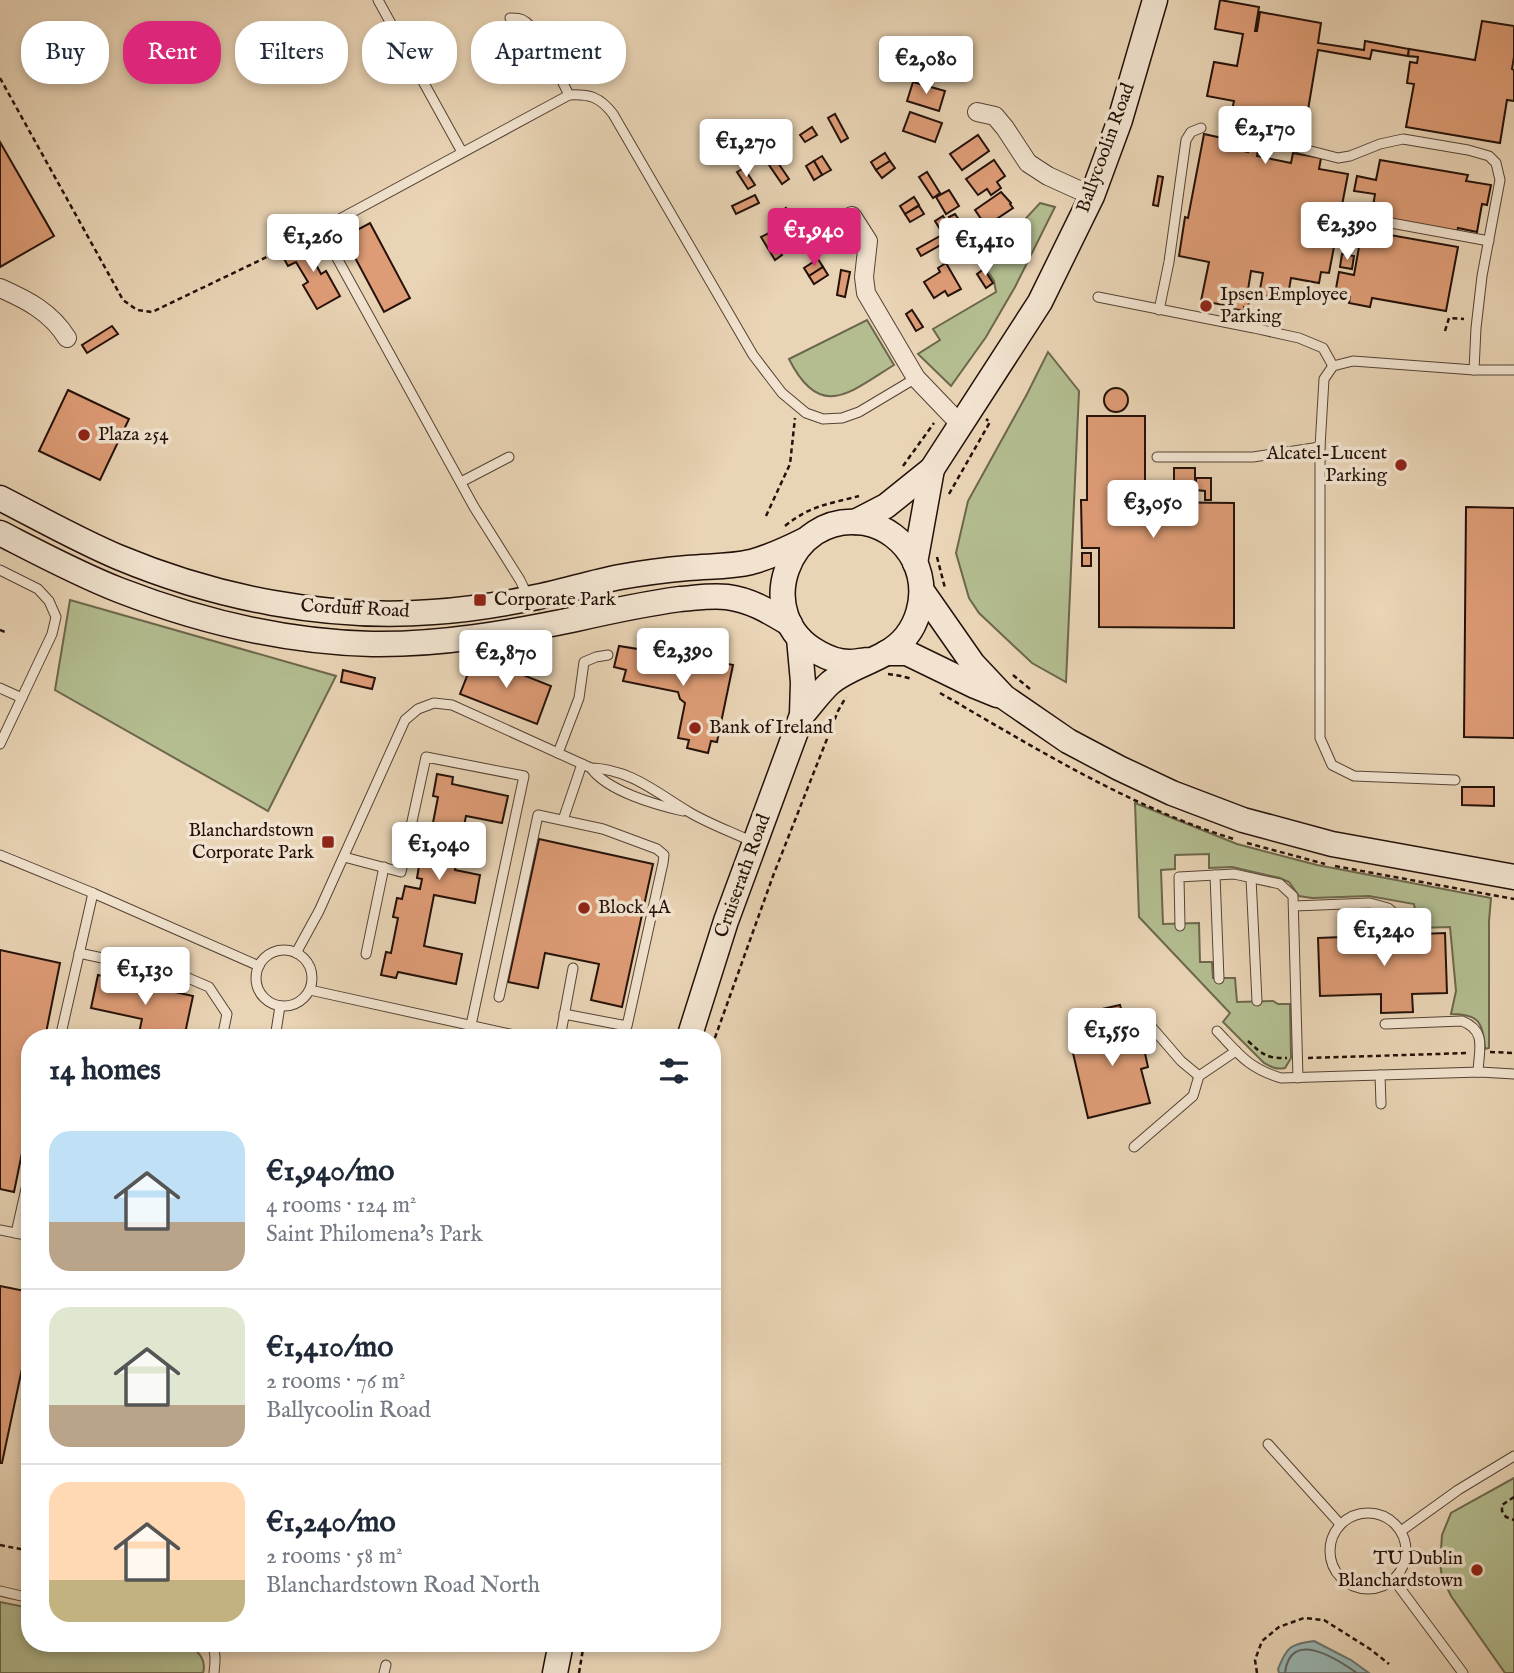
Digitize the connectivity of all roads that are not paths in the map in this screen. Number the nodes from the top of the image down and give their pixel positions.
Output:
1 (378, 0) edge
2 (1155, 0) edge
3 (510, 18) dead end
4 (569, 96) junction
5 (977, 112) dead end
6 (1201, 128) dead end
7 (1268, 140) dead end
8 (462, 152) junction
9 (1092, 196) junction
10 (852, 216) dead end
11 (1364, 218) dead end
12 (321, 229) junction
13 (1489, 241) junction
14 (284, 249) road end
15 (0, 288) edge
16 (1098, 297) dead end
17 (1159, 310) junction
18 (67, 338) dead end
19 (1332, 366) junction
20 (1474, 370) junction
21 (1514, 370) edge
22 (916, 378) junction
23 (959, 415) junction
24 (1321, 447) junction
25 (509, 457) dead end
26 (1157, 457) dead end
27 (932, 468) junction
28 (461, 482) junction
29 (0, 498) edge
30 (855, 522) junction
31 (0, 533) edge
32 (795, 534) junction
33 (925, 556) junction
34 (0, 570) edge
35 (922, 591) junction
36 (528, 599) junction
37 (795, 631) junction
38 (608, 655) dead end
39 (881, 662) junction
40 (1008, 686) junction
41 (0, 688) edge
42 (22, 698) junction
43 (802, 715) junction
44 (0, 744) edge
45 (558, 753) junction
46 (586, 766) junction
47 (1455, 780) dead end
48 (691, 813) junction
49 (563, 820) junction
50 (754, 842) junction
51 (0, 855) edge
52 (344, 857) junction
53 (384, 867) junction
54 (1215, 875) junction
55 (1514, 877) edge
56 (1251, 878) junction
57 (93, 893) junction
58 (1294, 906) junction
59 (1404, 922) dead end
60 (1180, 926) dead end
61 (79, 953) junction
62 (296, 953) junction
63 (366, 954) dead end
64 (259, 966) junction
65 (573, 968) dead end
66 (1219, 979) dead end
67 (310, 990) junction
68 (499, 997) dead end
69 (1256, 1001) dead end
70 (279, 1006) junction
71 (564, 1014) junction
72 (1149, 1024) dead end
73 (1385, 1024) dead end
74 (471, 1026) junction
75 (62, 1029) edge
76 (224, 1029) edge
77 (276, 1029) edge
78 (480, 1029) edge
79 (562, 1029) edge
80 (692, 1029) edge
81 (1217, 1031) dead end
82 (1236, 1051) junction
83 (1478, 1072) junction
84 (1514, 1074) edge
85 (1380, 1075) junction
86 (1199, 1076) junction
87 (1298, 1078) junction
88 (1381, 1104) dead end
89 (1134, 1147) dead end
90 (21, 1211) edge
91 (0, 1230) edge
92 (16, 1233) junction
93 (21, 1234) edge
94 (1268, 1444) dead end
95 (1514, 1456) edge
96 (1340, 1524) junction
97 (1401, 1531) junction
98 (1394, 1580) junction
99 (0, 1591) edge
100 (21, 1596) edge
101 (215, 1652) edge
102 (559, 1652) edge
103 (214, 1673) edge
104 (555, 1673) edge
105 (1463, 1673) edge

1 - 8 lane
2 - 9 main road, Ballycoolin Road
3 - 4 lane
4 - 8 lane
4 - 22 lane
5 - 9 street
6 - 17 lane
7 - 13 lane
8 - 12 lane
9 - 23 main road, Ballycoolin Road
10 - 22 street
11 - 13 lane
12 - 14 lane
12 - 28 lane
13 - 20 lane
15 - 18 street
16 - 17 lane
17 - 19 lane
19 - 20 lane
19 - 24 lane
20 - 21 lane
22 - 23 street
23 - 27 main road, Ballycoolin Road
24 - 26 lane
24 - 47 lane
25 - 28 lane
27 - 30 main road, Ballycoolin Road
27 - 33 main road, Ballycoolin Road
28 - 36 lane
29 - 36 main road, Corduff Road
30 - 32 main road
30 - 33 main road
31 - 37 main road, Corduff Road
32 - 36 main road, Corduff Road
32 - 37 main road
33 - 35 main road
34 - 42 lane
35 - 39 main road
35 - 40 main road
37 - 39 main road
37 - 43 main road, Cruiserath Road
38 - 45 lane
39 - 40 main road
39 - 43 main road, Cruiserath Road
40 - 55 main road
41 - 42 lane
42 - 44 lane
43 - 50 main road, Cruiserath Road
45 - 46 lane
45 - 52 lane
46 - 48 lane
46 - 48 lane
46 - 49 lane
48 - 50 lane
49 - 68 lane
49 - 71 lane
50 - 80 main road, Cruiserath Road
51 - 57 lane
52 - 53 lane
52 - 62 lane
53 - 63 lane
53 - 74 lane
54 - 56 lane
54 - 60 lane
54 - 66 lane
56 - 58 lane
56 - 69 lane
57 - 61 lane
57 - 64 lane
58 - 59 lane
58 - 87 lane
61 - 75 lane
61 - 76 lane
62 - 64 lane
62 - 67 lane
64 - 70 lane
65 - 71 lane
67 - 70 lane
67 - 74 lane
70 - 77 lane
71 - 79 lane
72 - 86 lane
73 - 83 lane
74 - 78 lane
81 - 82 lane
82 - 86 lane
82 - 87 lane
83 - 84 lane
83 - 85 lane
85 - 87 lane
85 - 88 lane
86 - 89 lane
90 - 92 lane
91 - 92 lane
92 - 93 lane
94 - 96 lane
95 - 97 lane
96 - 97 lane
96 - 98 lane
97 - 98 lane
98 - 105 lane
99 - 100 lane
101 - 103 lane
102 - 104 main road

